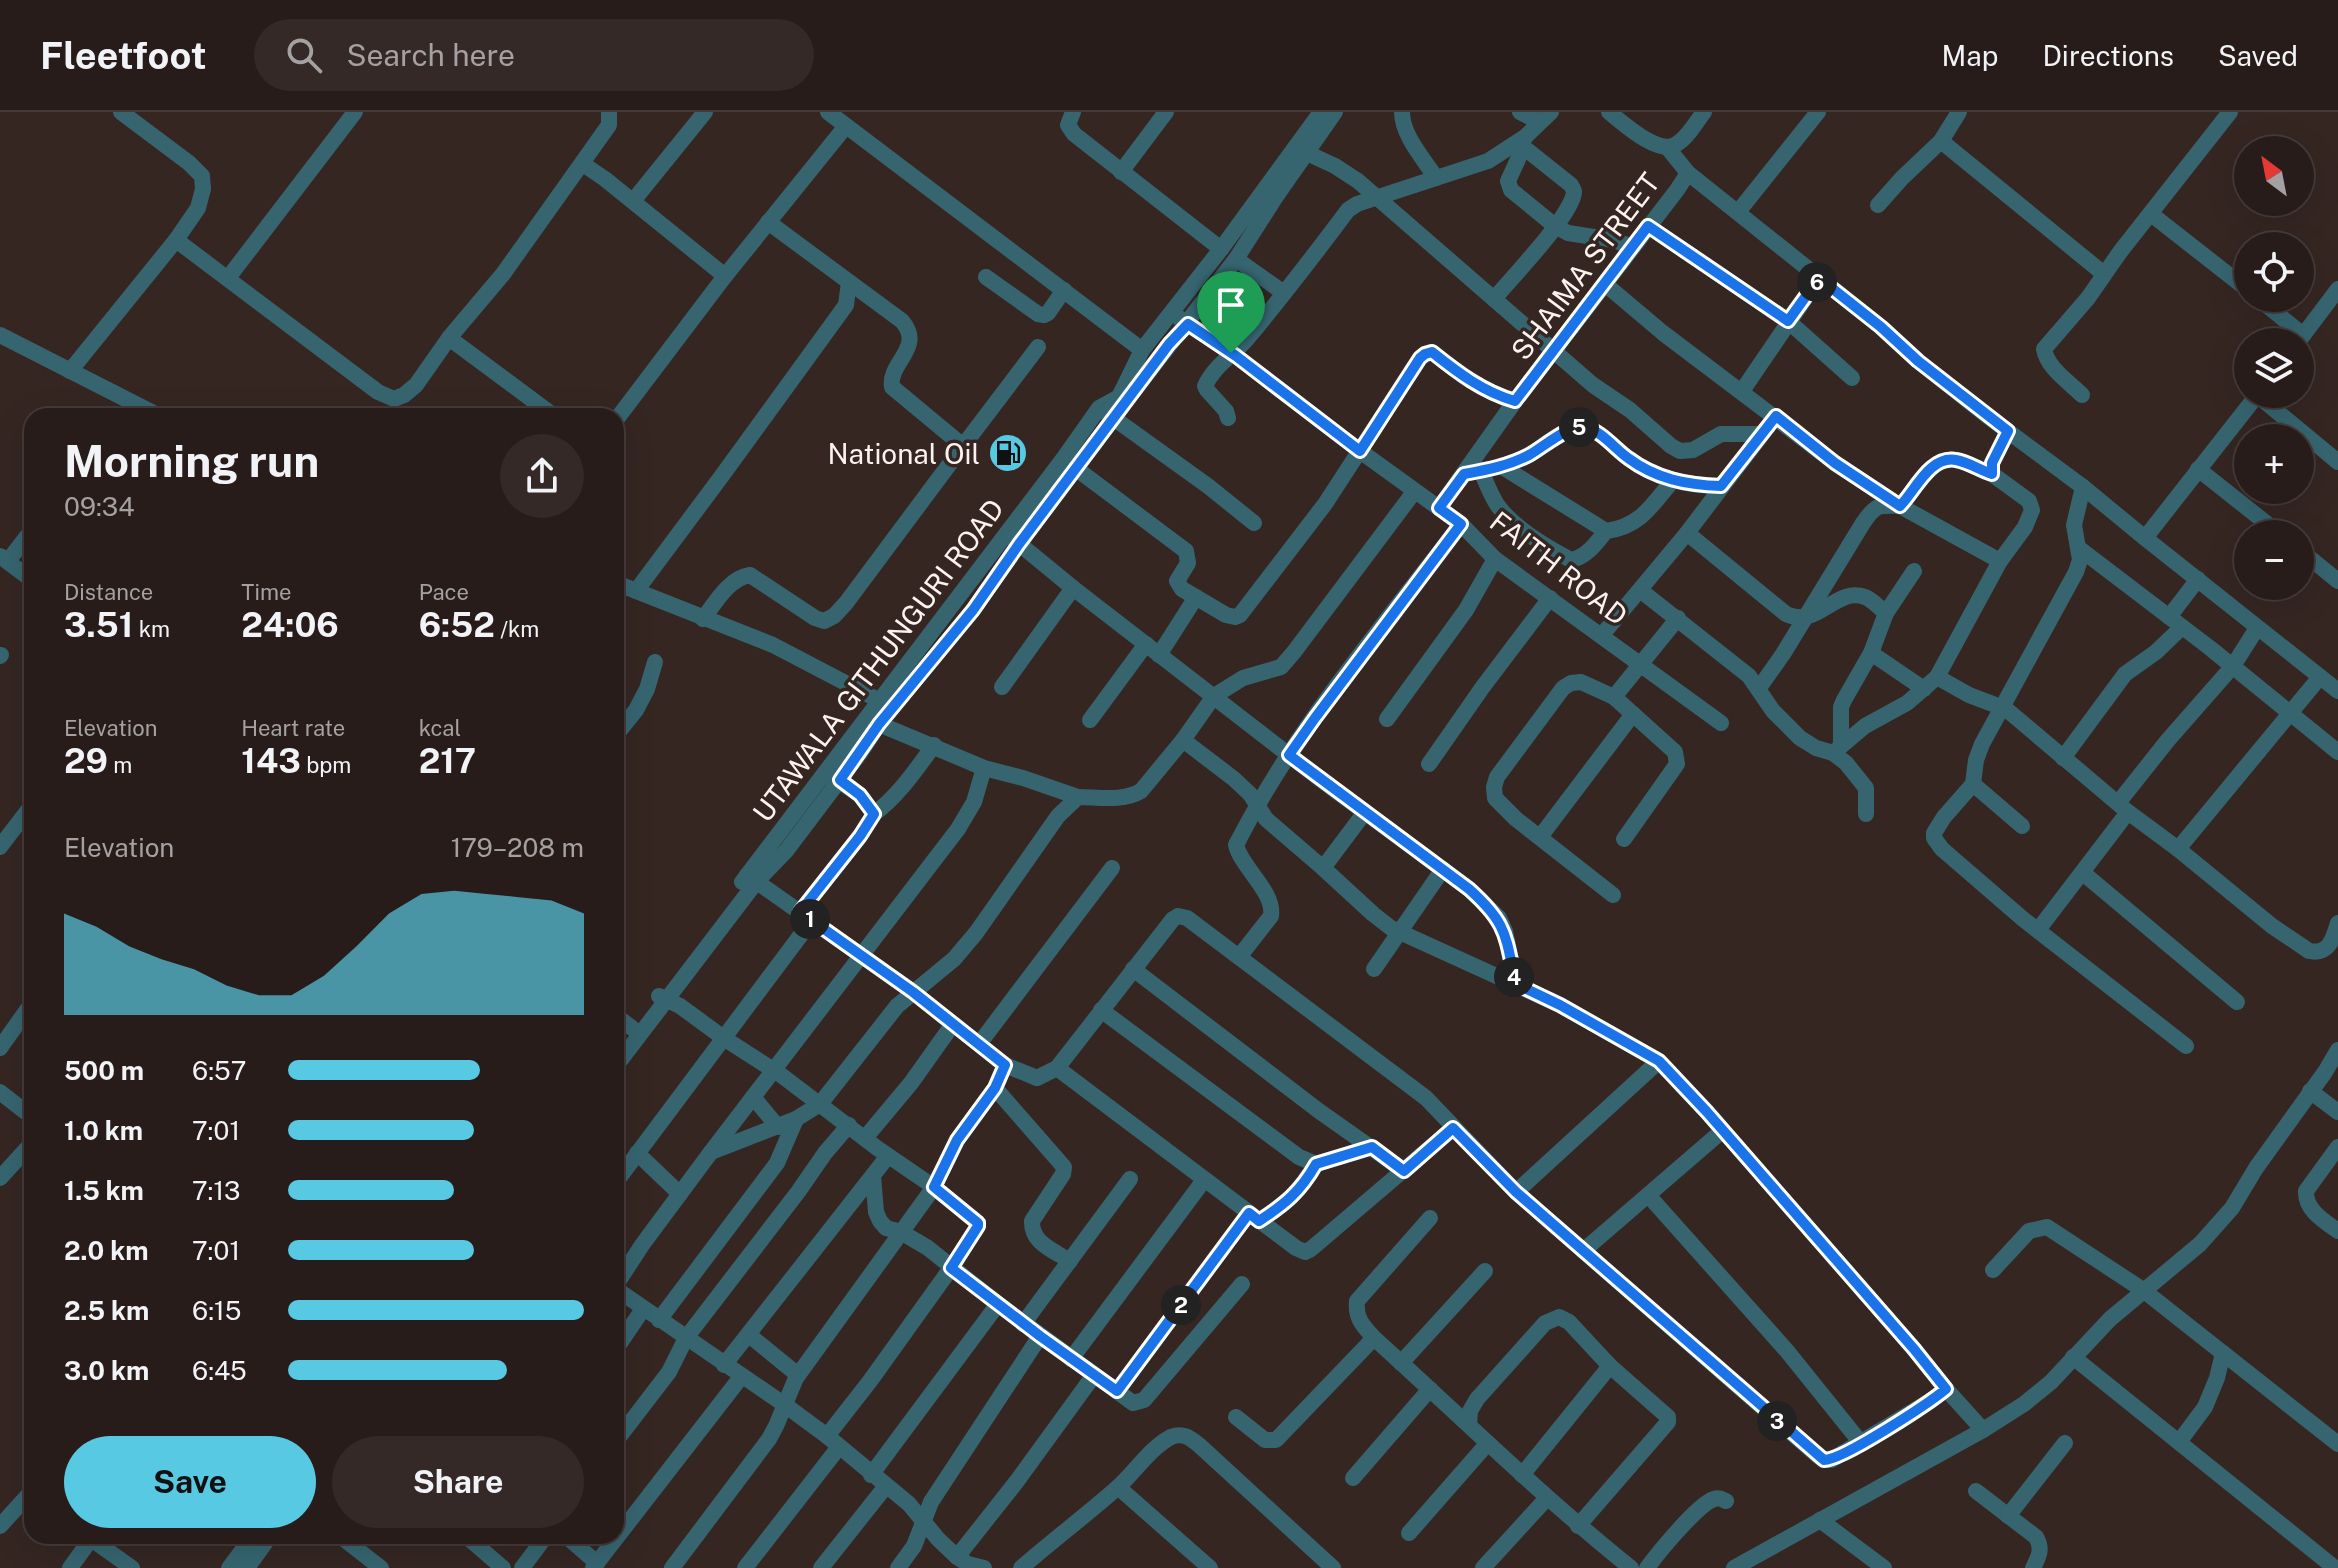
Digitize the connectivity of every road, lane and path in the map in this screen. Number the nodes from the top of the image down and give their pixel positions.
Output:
1 (121, 112) edge
2 (355, 112) edge
3 (609, 112) edge
4 (705, 112) edge
5 (828, 112) edge
6 (1073, 112) edge
7 (1166, 112) edge
8 (1321, 112) edge
9 (1335, 112) edge
10 (1402, 112) edge
11 (1520, 112) edge
12 (1609, 112) edge
13 (1704, 112) edge
14 (1818, 112) edge
15 (1959, 112) edge
16 (2230, 112) edge
17 (1546, 117) edge
18 (846, 126) junction
19 (1941, 141) junction
20 (1523, 142) junction
21 (1667, 147) junction
22 (1307, 153) junction
23 (583, 164) junction
24 (1121, 172) junction
25 (1688, 173) junction
26 (1436, 178) junction
27 (1375, 198) junction
28 (633, 201) junction
29 (1878, 205) dead end
30 (1738, 212) junction
31 (2151, 214) junction
32 (768, 222) junction
33 (1555, 226) junction
34 (1648, 226) junction
35 (176, 240) junction
36 (1633, 247) junction
37 (1221, 249) junction
38 (1236, 259) junction
39 (2104, 274) junction
40 (725, 276) junction
41 (986, 277) dead end
42 (228, 278) junction
43 (1819, 278) junction
44 (2234, 279) edge
45 (849, 282) junction
46 (1605, 284) junction
47 (2338, 289) edge
48 (1064, 290) junction
49 (1284, 293) junction
50 (1494, 299) junction
51 (1171, 312) junction
52 (2272, 312) edge
53 (1788, 321) junction
54 (1188, 324) junction
55 (2289, 328) edge
56 (2308, 328) edge
57 (0, 335) edge
58 (449, 338) junction
59 (1038, 347) dead end
60 (1142, 350) junction
61 (1553, 350) junction
62 (1231, 353) junction
63 (70, 371) junction
64 (1852, 378) dead end
65 (1742, 391) junction
66 (2082, 395) dead end
67 (1515, 401) junction
68 (124, 408) edge
69 (543, 408) edge
70 (2247, 408) edge
71 (2274, 408) edge
72 (624, 409) edge
73 (1106, 413) junction
74 (1776, 416) junction
75 (1228, 418) dead end
76 (2008, 431) junction
77 (1761, 434) junction
78 (963, 446) junction
79 (1360, 451) junction
80 (2338, 462) edge
81 (1070, 464) junction
82 (1501, 466) junction
83 (2198, 469) junction
84 (1481, 471) junction
85 (1464, 474) junction
86 (1992, 474) junction
87 (1673, 480) junction
88 (1721, 486) junction
89 (2083, 487) junction
90 (1414, 492) junction
91 (1900, 506) junction
92 (1439, 508) junction
93 (2262, 520) edge
94 (1254, 523) dead end
95 (1461, 524) junction
96 (1606, 531) junction
97 (1687, 533) junction
98 (1005, 534) junction
99 (24, 538) edge
100 (2145, 538) junction
101 (1019, 544) junction
102 (2080, 549) junction
103 (4, 558) edge
104 (1495, 559) junction
105 (2000, 561) junction
106 (2314, 561) edge
107 (1914, 571) dead end
108 (24, 574) edge
109 (2198, 579) junction
110 (2338, 581) edge
111 (624, 586) edge
112 (1073, 588) junction
113 (1640, 590) junction
114 (636, 591) junction
115 (1196, 597) junction
116 (1550, 598) junction
117 (1886, 613) junction
118 (1678, 618) junction
119 (703, 619) junction
120 (1804, 619) junction
121 (2176, 622) junction
122 (2257, 628) junction
123 (1602, 635) junction
124 (1152, 650) junction
125 (1871, 653) junction
126 (655, 662) dead end
127 (1641, 664) junction
128 (2233, 666) junction
129 (1937, 677) junction
130 (2320, 677) junction
131 (1002, 687) dead end
132 (1759, 688) junction
133 (1924, 689) junction
134 (2338, 691) edge
135 (1214, 696) junction
136 (1614, 697) junction
137 (880, 701) junction
138 (2002, 707) junction
139 (2290, 713) junction
140 (1633, 714) junction
141 (1387, 719) dead end
142 (1090, 720) dead end
143 (1721, 723) dead end
144 (624, 724) edge
145 (868, 731) junction
146 (1183, 740) junction
147 (934, 745) junction
148 (1837, 749) junction
149 (2338, 752) edge
150 (1289, 755) junction
151 (2063, 758) junction
152 (1429, 764) dead end
153 (984, 768) junction
154 (833, 776) junction
155 (1973, 784) junction
156 (1078, 797) junction
157 (1257, 804) junction
158 (2123, 808) junction
159 (1365, 812) junction
160 (24, 814) edge
161 (874, 814) junction
162 (1866, 814) dead end
163 (2022, 826) dead end
164 (1540, 837) junction
165 (2, 839) edge
166 (1624, 839) dead end
167 (2178, 849) junction
168 (1112, 868) dead end
169 (1323, 868) junction
170 (1443, 869) junction
171 (2083, 873) junction
172 (752, 878) junction
173 (1613, 895) dead end
174 (806, 916) junction
175 (2338, 923) edge
176 (2038, 930) junction
177 (1398, 931) junction
178 (862, 956) junction
179 (1239, 957) junction
180 (1133, 969) junction
181 (1374, 969) dead end
182 (1516, 984) junction
183 (913, 992) junction
184 (662, 998) junction
185 (2237, 1002) dead end
186 (1101, 1010) junction
187 (24, 1014) edge
188 (624, 1022) edge
189 (953, 1024) junction
190 (632, 1028) junction
191 (624, 1038) edge
192 (725, 1039) junction
193 (979, 1044) junction
194 (2186, 1046) dead end
195 (0, 1048) edge
196 (2338, 1050) edge
197 (624, 1054) edge
198 (1659, 1061) junction
199 (1005, 1065) junction
200 (1057, 1068) junction
201 (774, 1070) junction
202 (995, 1088) junction
203 (2310, 1091) junction
204 (0, 1092) edge
205 (753, 1097) junction
206 (820, 1104) junction
207 (24, 1111) edge
208 (2338, 1112) edge
209 (796, 1119) junction
210 (849, 1125) junction
211 (778, 1127) junction
212 (1453, 1128) junction
213 (1722, 1131) junction
214 (865, 1138) junction
215 (1372, 1147) junction
216 (2338, 1147) edge
217 (24, 1152) edge
218 (711, 1152) junction
219 (637, 1153) junction
220 (888, 1156) junction
221 (1316, 1164) junction
222 (624, 1171) edge
223 (1404, 1171) junction
224 (873, 1176) junction
225 (0, 1178) edge
226 (1130, 1179) dead end
227 (1204, 1180) junction
228 (934, 1187) junction
229 (1516, 1192) junction
230 (680, 1194) junction
231 (1648, 1195) junction
232 (1254, 1217) junction
233 (1430, 1218) dead end
234 (2338, 1231) edge
235 (901, 1232) junction
236 (1583, 1251) junction
237 (1070, 1261) junction
238 (951, 1268) junction
239 (1993, 1270) dead end
240 (1485, 1271) dead end
241 (624, 1275) edge
242 (1242, 1284) dead end
243 (2143, 1290) junction
244 (624, 1294) edge
245 (998, 1304) junction
246 (643, 1309) junction
247 (659, 1320) junction
248 (1023, 1324) junction
249 (749, 1335) junction
250 (1040, 1336) junction
251 (624, 1337) edge
252 (686, 1338) junction
253 (1374, 1338) junction
254 (2223, 1353) junction
255 (2073, 1357) junction
256 (1071, 1359) junction
257 (1401, 1363) junction
258 (724, 1365) junction
259 (1610, 1366) junction
260 (798, 1375) junction
261 (1094, 1375) junction
262 (741, 1377) junction
263 (1430, 1389) junction
264 (1946, 1389) junction
265 (1117, 1391) junction
266 (785, 1405) junction
267 (1236, 1417) dead end
268 (1469, 1425) junction
269 (1983, 1430) junction
270 (624, 1431) edge
271 (833, 1442) junction
272 (2179, 1442) junction
273 (1861, 1443) junction
274 (2065, 1443) dead end
275 (1487, 1444) junction
276 (2338, 1444) edge
277 (871, 1475) junction
278 (1522, 1475) junction
279 (1353, 1478) dead end
280 (886, 1486) junction
281 (1118, 1487) junction
282 (1976, 1491) dead end
283 (1547, 1498) junction
284 (24, 1500) edge
285 (1726, 1501) dead end
286 (2008, 1516) junction
287 (923, 1520) junction
288 (1820, 1520) junction
289 (0, 1526) edge
290 (1578, 1526) junction
291 (624, 1528) edge
292 (1409, 1533) dead end
293 (85, 1544) edge
294 (98, 1544) edge
295 (247, 1544) edge
296 (264, 1544) edge
297 (350, 1544) edge
298 (477, 1544) edge
299 (540, 1544) edge
300 (574, 1544) edge
301 (612, 1544) edge
302 (957, 1557) junction
303 (1191, 1562) edge
304 (595, 1566) edge
305 (70, 1568) edge
306 (132, 1568) edge
307 (229, 1568) edge
308 (247, 1568) edge
309 (381, 1568) edge
310 (503, 1568) edge
311 (522, 1568) edge
312 (672, 1568) edge
313 (745, 1568) edge
314 (821, 1568) edge
315 (898, 1568) edge
316 (984, 1568) edge
317 (1021, 1568) edge
318 (1210, 1568) edge
319 (1333, 1568) edge
320 (1483, 1568) edge
321 (1631, 1568) edge
322 (1647, 1568) edge
323 (1734, 1568) edge
324 (1884, 1568) edge
325 (2033, 1568) edge
326 (2335, 1568) edge

1 - 35 street
2 - 42 street
3 - 23 street
4 - 28 street
5 - 18 street
6 - 24 street
7 - 24 street
8 - 37 street, UTAWALA GITHUNGURI ROAD
9 - 22 street
10 - 26 street
11 - 17 street
12 - 21 street
13 - 21 street
14 - 30 street
15 - 19 street
16 - 31 street
17 - 20 street
18 - 32 street
18 - 48 street
19 - 29 street
19 - 39 street
20 - 26 street
20 - 33 street
20 - 33 street
21 - 25 street
22 - 27 street
22 - 38 street
23 - 28 street
23 - 58 street
24 - 37 street
25 - 30 street
25 - 34 street, SHAIMA STREET
26 - 27 street
27 - 49 street
27 - 50 street
28 - 40 street
30 - 43 street
31 - 39 street
31 - 44 street
32 - 40 street
32 - 45 street
33 - 36 street
33 - 50 street
34 - 36 street, SHAIMA STREET
34 - 53 street
35 - 42 street
35 - 63 street
36 - 46 street, SHAIMA STREET
37 - 51 street, UTAWALA GITHUNGURI ROAD
38 - 49 street
38 - 54 street
39 - 66 street
40 - 72 street
41 - 48 street
42 - 58 street
43 - 53 street
43 - 76 street
45 - 78 street
45 - 114 street
46 - 61 street, SHAIMA STREET
46 - 65 street
47 - 56 street
48 - 60 street
49 - 62 street
50 - 61 street
51 - 54 street, FAITH ROAD
51 - 60 street, UTAWALA GITHUNGURI ROAD
52 - 55 street
53 - 64 street
53 - 65 street
54 - 62 street, FAITH ROAD
54 - 73 street
57 - 63 street
58 - 69 street
59 - 78 street
60 - 73 street, UTAWALA GITHUNGURI ROAD
61 - 67 street, SHAIMA STREET
61 - 77 street
62 - 75 street
62 - 79 street, FAITH ROAD
63 - 68 street
65 - 74 street
67 - 79 street
67 - 85 street, SHAIMA STREET
70 - 83 street
71 - 80 street
73 - 81 street, UTAWALA GITHUNGURI ROAD
73 - 94 street
74 - 77 street
74 - 91 street
76 - 86 street
76 - 89 street
77 - 88 street
78 - 119 street
79 - 90 street, FAITH ROAD
79 - 115 street
81 - 98 street, UTAWALA GITHUNGURI ROAD
81 - 101 street
81 - 115 street
82 - 84 street
82 - 87 street
82 - 96 street
83 - 93 street
83 - 100 street
84 - 85 street
84 - 96 street
85 - 92 street, SHAIMA STREET
86 - 91 street
86 - 105 street
87 - 88 street
87 - 96 street
88 - 97 street
89 - 100 street
89 - 102 street
90 - 92 street, FAITH ROAD
90 - 135 street
91 - 105 street
91 - 120 street
92 - 95 street, FAITH ROAD
95 - 104 street, FAITH ROAD
95 - 150 street
97 - 113 street
97 - 120 street
98 - 101 street
98 - 137 street, UTAWALA GITHUNGURI ROAD
99 - 103 street
100 - 109 street
101 - 112 street
101 - 145 street
102 - 121 street
102 - 138 street
103 - 108 street
104 - 116 street, FAITH ROAD
104 - 141 street
105 - 129 street
106 - 110 street
107 - 117 street
109 - 121 street
109 - 122 street
111 - 114 street
112 - 124 street
112 - 131 street
113 - 118 street
113 - 123 street
114 - 119 street
115 - 124 street
116 - 123 street, FAITH ROAD
116 - 152 street
117 - 120 street
117 - 125 street
118 - 127 street
118 - 132 street
119 - 137 street
120 - 132 street
121 - 128 street
121 - 151 street
122 - 128 street
122 - 130 street
123 - 127 street, FAITH ROAD
124 - 135 street
124 - 142 street
125 - 133 street
125 - 148 street
126 - 144 street
127 - 136 street
127 - 143 street, FAITH ROAD
128 - 139 street
128 - 158 street
129 - 133 street
129 - 138 street
130 - 134 street
130 - 139 street
132 - 148 street
133 - 148 street
135 - 146 street
135 - 150 street
136 - 140 street
136 - 164 street
137 - 145 street, UTAWALA GITHUNGURI ROAD
138 - 151 street
138 - 155 street
139 - 149 street
139 - 167 street
140 - 164 street
140 - 166 street
145 - 147 street
145 - 154 street, UTAWALA GITHUNGURI ROAD
146 - 156 street
146 - 157 street
147 - 153 street
147 - 161 street
148 - 162 street
150 - 157 street
150 - 159 street
151 - 158 street
153 - 156 street
153 - 178 street
154 - 161 street
154 - 172 street, UTAWALA GITHUNGURI ROAD
155 - 163 street
155 - 176 street
156 - 183 street
157 - 169 street
157 - 179 street
158 - 167 street
158 - 171 street
159 - 169 street
159 - 170 street
160 - 165 street
161 - 174 street
164 - 173 street
167 - 175 street
168 - 193 street
169 - 177 street
170 - 177 street
170 - 182 street
171 - 176 street
171 - 185 street
172 - 174 street
172 - 184 street, UTAWALA GITHUNGURI ROAD
174 - 178 street
174 - 192 street
176 - 194 street
177 - 181 street
177 - 182 street
178 - 183 street
178 - 201 street
179 - 180 street
179 - 212 street
180 - 186 street
180 - 215 street
182 - 198 street
183 - 189 street
183 - 206 street
184 - 190 street, UTAWALA GITHUNGURI ROAD
184 - 192 street
184 - 197 street
186 - 200 street
186 - 221 street
187 - 195 street
188 - 190 street
189 - 193 street
189 - 214 street
190 - 191 street, UTAWALA GITHUNGURI ROAD
192 - 201 street
192 - 219 street
193 - 199 street
196 - 203 street
198 - 213 street
198 - 229 street
199 - 200 street
199 - 202 street
200 - 227 street
201 - 205 street
201 - 206 street
202 - 228 street
202 - 237 street
203 - 208 street
203 - 243 street
204 - 207 street
205 - 211 street
205 - 218 street
206 - 209 street
206 - 210 street
209 - 211 street
209 - 247 street
210 - 214 street
210 - 252 street
211 - 218 street
212 - 223 street
212 - 229 street
213 - 231 street
213 - 264 street
214 - 220 street
215 - 221 street
215 - 223 street
216 - 234 street
217 - 225 street
218 - 230 street
219 - 222 street
219 - 230 street
220 - 224 street
220 - 228 street
221 - 232 street
223 - 232 street
224 - 235 street
224 - 249 street
226 - 237 street
227 - 232 street
227 - 256 street
228 - 235 street
228 - 238 street
229 - 236 street
230 - 241 street
231 - 236 street
231 - 273 street
232 - 265 street
233 - 253 street
235 - 238 street
235 - 260 street
236 - 273 street
237 - 248 street
238 - 245 street
238 - 271 street
239 - 243 street
240 - 257 street
242 - 265 street
243 - 254 street
243 - 255 street
244 - 246 street
245 - 248 street
245 - 277 street
246 - 247 street
246 - 251 street
247 - 252 street
248 - 250 street
249 - 258 street
249 - 260 street
250 - 256 street
250 - 287 street
252 - 258 street
252 - 270 street
253 - 257 street
253 - 267 street
254 - 272 street
254 - 276 street
255 - 269 street
255 - 272 street
256 - 261 street
257 - 263 street
258 - 262 street
259 - 268 street
259 - 278 street
259 - 290 street
260 - 266 street
261 - 265 street
261 - 302 street
262 - 266 street
262 - 291 street
263 - 268 street
263 - 279 street
264 - 269 street
264 - 273 street
266 - 271 street
266 - 312 street
268 - 275 street
269 - 288 street
271 - 277 street
271 - 313 street
272 - 326 street
274 - 286 street
275 - 278 street
275 - 292 street
277 - 280 street
278 - 283 street
280 - 287 street
280 - 314 street
281 - 303 street
281 - 317 street
281 - 319 street
282 - 286 street
283 - 290 street
283 - 320 street
284 - 289 street
285 - 322 street
286 - 325 street
287 - 302 street
287 - 315 street
288 - 323 street
288 - 324 street
290 - 321 street
293 - 305 street
294 - 306 street
295 - 307 street
296 - 308 street
297 - 309 street
298 - 310 street
299 - 311 street
300 - 304 street
301 - 304 street
302 - 316 street
303 - 318 street

